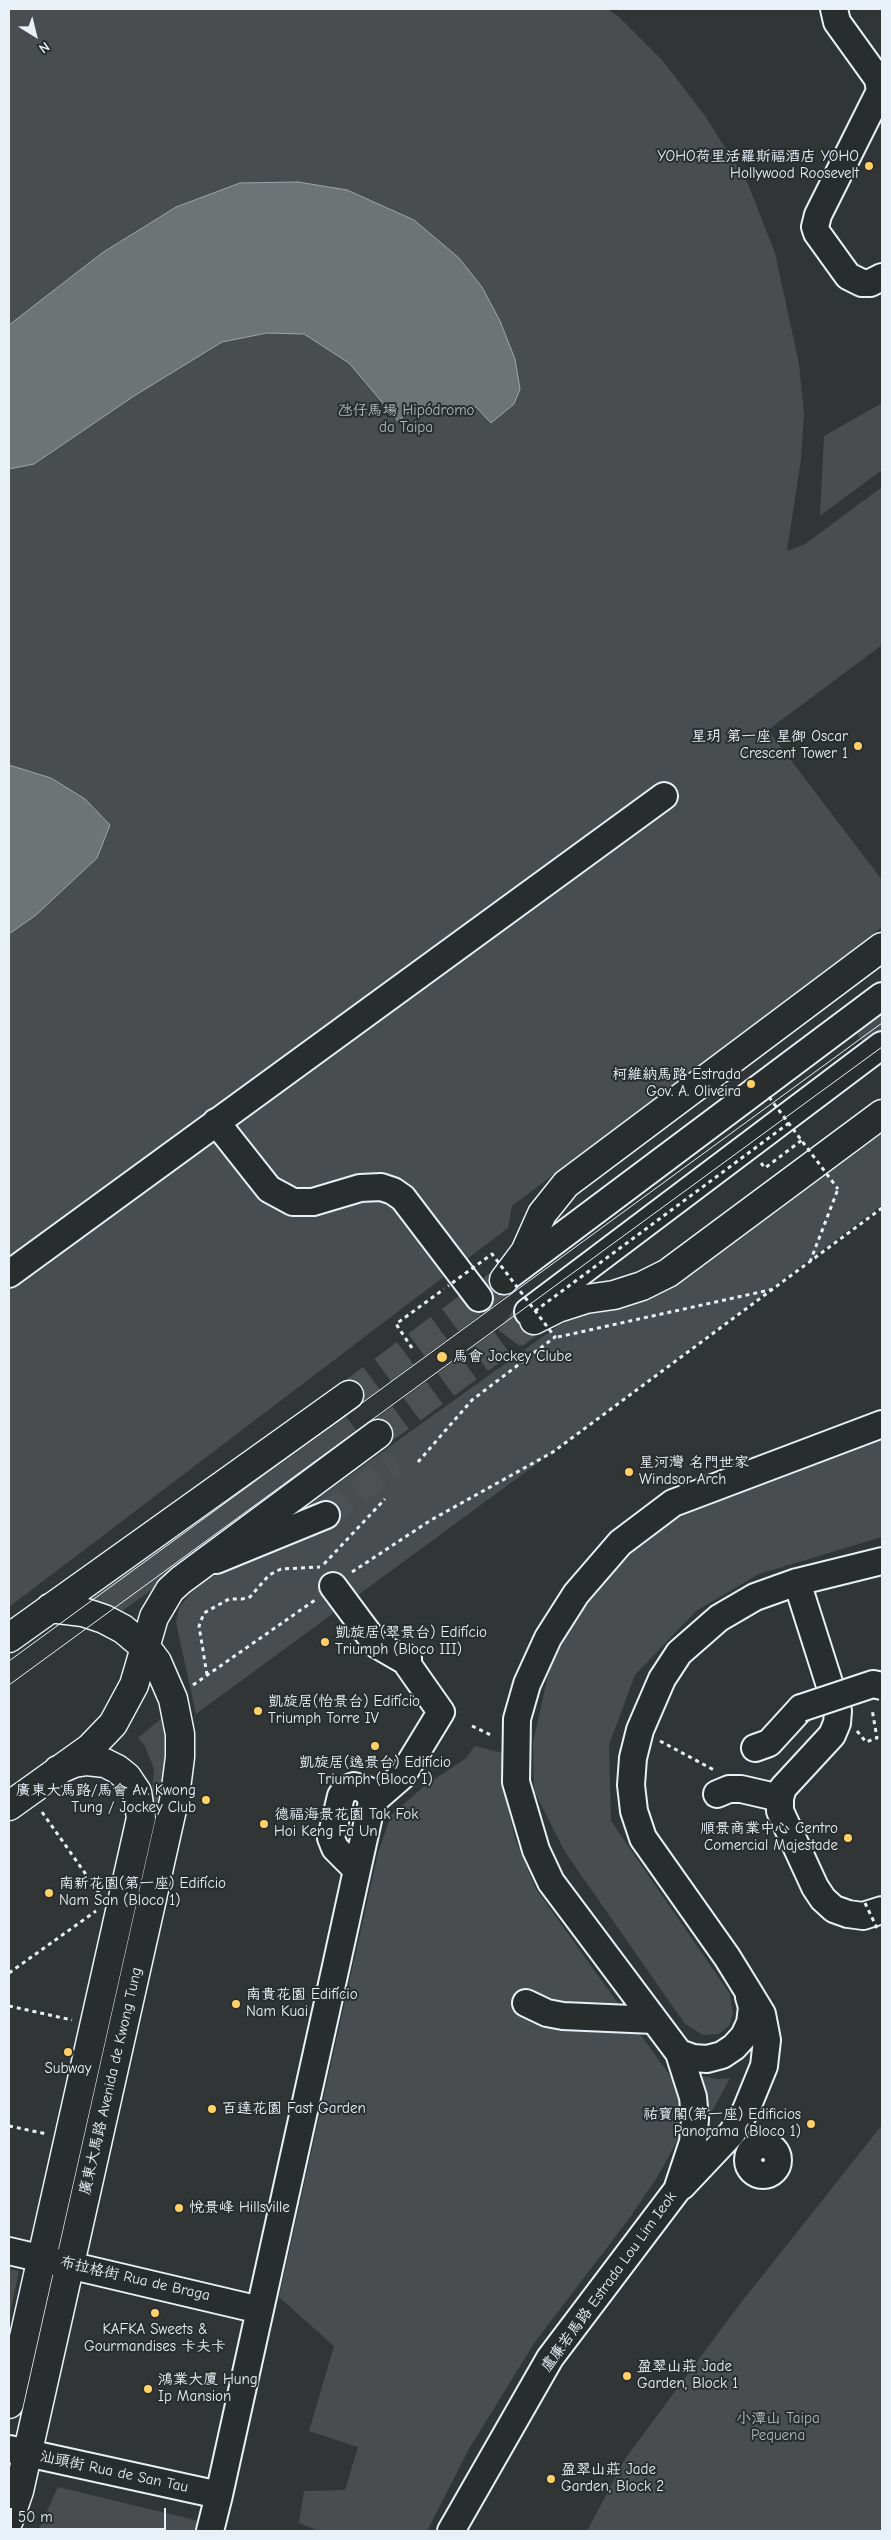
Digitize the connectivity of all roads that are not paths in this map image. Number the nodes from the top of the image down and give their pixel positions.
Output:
1 (834, 9) edge
2 (882, 277) edge
3 (664, 796) dead end
4 (882, 947) edge
5 (882, 996) edge
6 (882, 1045) edge
7 (882, 1114) edge
8 (216, 1122) junction
9 (9, 1274) edge
10 (504, 1280) joint
11 (479, 1298) dead end
12 (532, 1314) joint
13 (349, 1395) tunnel mouth
14 (882, 1424) edge
15 (378, 1434) tunnel mouth
16 (326, 1515) tunnel mouth
17 (882, 1561) edge
18 (197, 1568) junction
19 (327, 1577) road end
20 (798, 1582) junction
21 (50, 1608) junction
22 (9, 1638) edge
23 (144, 1646) junction
24 (877, 1698) edge
25 (755, 1748) dead end
26 (58, 1770) junction
27 (719, 1784) road end
28 (780, 1798) junction
29 (18, 1799) edge
30 (875, 1913) edge
31 (748, 1991) junction
32 (526, 2003) dead end
33 (654, 2020) junction
34 (679, 2053) junction
35 (722, 2055) junction
36 (759, 2082) junction
37 (746, 2110) junction
38 (694, 2130) junction
39 (732, 2133) junction
40 (751, 2150) dead end
41 (677, 2190) junction
42 (9, 2250) edge
43 (42, 2257) junction
44 (70, 2264) junction
45 (260, 2310) junction
46 (9, 2404) edge
47 (18, 2451) edge
48 (219, 2495) junction
49 (9, 2520) edge
50 (210, 2531) edge
51 (451, 2531) edge

1 - 2 street
3 - 8 street
4 - 10 main road
5 - 10 street
6 - 12 street
7 - 12 main road
8 - 9 street
8 - 11 street
13 - 21 main road
14 - 33 street, 盧廉若馬路 Estrada Lou Lim Ieok
15 - 18 main road
16 - 18 street
17 - 20 street
18 - 23 main road
19 - 45 street
20 - 28 street
20 - 31 street
21 - 22 main road
21 - 23 main road, 廣東大馬路 Avenida de Kwong Tung
23 - 26 main road
23 - 44 main road, 廣東大馬路 Avenida de Kwong Tung
24 - 25 street, bridge
26 - 29 main road
26 - 43 main road, 廣東大馬路 Avenida de Kwong Tung
27 - 28 street
28 - 30 street
31 - 35 street
31 - 36 street
32 - 33 street
33 - 34 street, 盧廉若馬路 Estrada Lou Lim Ieok
34 - 35 street
34 - 38 street, 盧廉若馬路 Estrada Lou Lim Ieok
35 - 36 street
36 - 37 street
37 - 38 street
37 - 39 street
38 - 41 street, 盧廉若馬路 Estrada Lou Lim Ieok
39 - 40 street
39 - 41 street
41 - 51 street, 盧廉若馬路 Estrada Lou Lim Ieok
42 - 43 street, 布拉格街 Rua de Braga
43 - 44 street, 布拉格街 Rua de Braga
43 - 46 main road, 廣東大馬路 Avenida de Kwong Tung
44 - 45 street, 布拉格街 Rua de Braga
44 - 47 main road, 廣東大馬路 Avenida de Kwong Tung
45 - 48 street
47 - 48 street, 汕頭街 Rua de San Tau
47 - 49 main road, 廣東大馬路 Avenida de Kwong Tung
48 - 50 street

